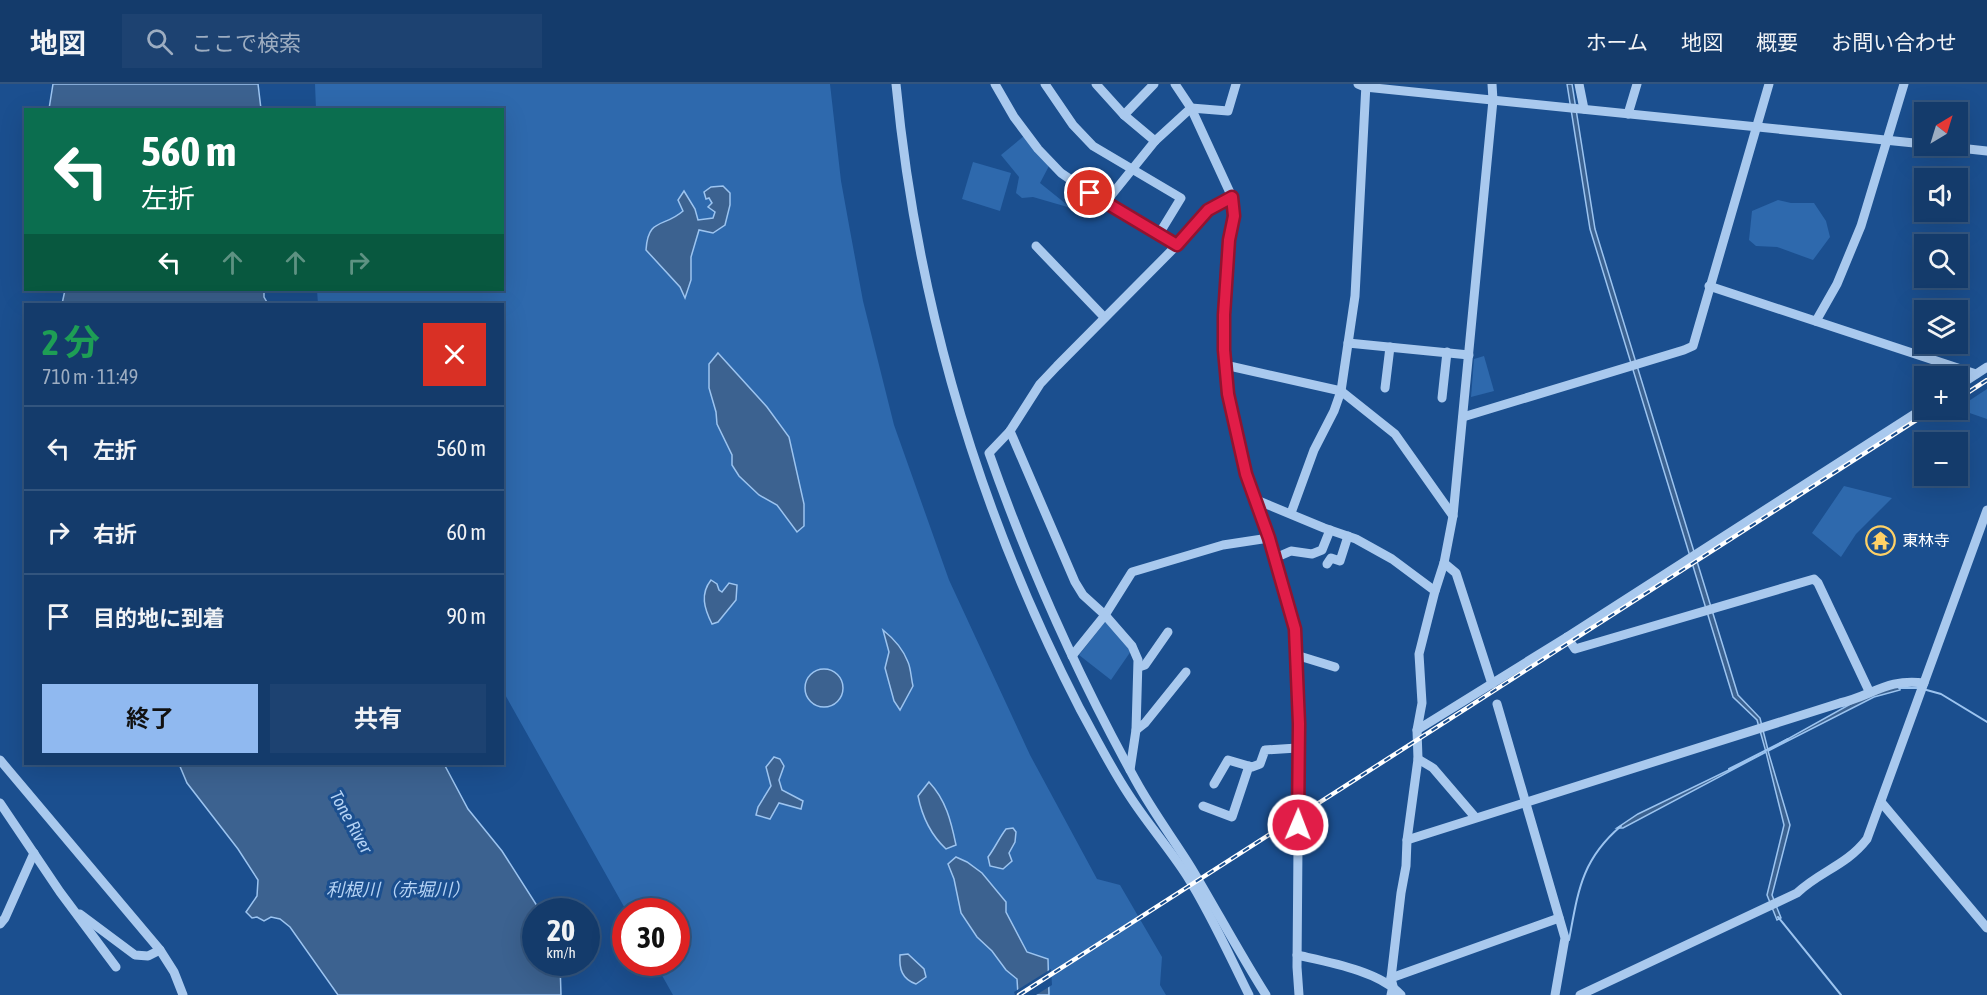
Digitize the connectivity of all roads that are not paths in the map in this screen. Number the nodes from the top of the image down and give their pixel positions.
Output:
1 (896, 84) edge
2 (1008, 84) edge
3 (1045, 84) edge
4 (1096, 84) edge
5 (1154, 84) edge
6 (1175, 84) edge
7 (1236, 84) edge
8 (1492, 84) edge
9 (1579, 84) edge
10 (1637, 84) edge
11 (1769, 84) edge
12 (1904, 84) edge
13 (1363, 85) edge
14 (996, 86) edge
15 (1493, 100) junction
16 (1191, 108) junction
17 (1584, 109) junction
18 (1628, 114) junction
19 (1124, 115) junction
20 (1756, 126) junction
21 (1887, 139) junction
22 (1155, 141) junction
23 (1914, 143) edge
24 (1968, 149) edge
25 (1987, 151) edge
26 (1132, 170) junction
27 (1232, 197) junction
28 (1105, 203) junction
29 (1159, 234) junction
30 (1177, 245) junction
31 (1036, 246) dead end
32 (1709, 286) junction
33 (1104, 317) junction
34 (1816, 321) junction
35 (1348, 343) junction
36 (1390, 347) junction
37 (1447, 352) junction
38 (1469, 355) junction
39 (1225, 365) junction
40 (1987, 367) edge
41 (1976, 374) junction
42 (1968, 379) edge
43 (1385, 388) dead end
44 (1341, 391) junction
45 (1442, 398) dead end
46 (1914, 414) edge
47 (1462, 417) junction
48 (1010, 431) junction
49 (1254, 499) junction
50 (1987, 510) edge
51 (1291, 513) junction
52 (1454, 516) junction
53 (1330, 530) junction
54 (1348, 536) junction
55 (1269, 538) junction
56 (1275, 558) junction
57 (1444, 563) junction
58 (1327, 564) dead end
59 (1435, 591) junction
60 (1105, 615) junction
61 (1168, 632) dead end
62 (1567, 637) junction
63 (1296, 655) junction
64 (1072, 656) junction
65 (1139, 667) junction
66 (1335, 667) dead end
67 (1186, 672) dead end
68 (1924, 683) junction
69 (1492, 684) junction
70 (1869, 691) junction
71 (1497, 704) dead end
72 (1136, 730) junction
73 (1417, 730) junction
74 (1298, 748) junction
75 (1418, 759) junction
76 (0, 760) edge
77 (1249, 766) junction
78 (1130, 770) junction
79 (1214, 784) dead end
80 (1524, 802) junction
81 (1881, 802) junction
82 (1203, 806) dead end
83 (1, 807) edge
84 (1475, 816) junction
85 (1407, 840) junction
86 (34, 854) junction
87 (75, 911) junction
88 (1559, 918) junction
89 (0, 924) edge
90 (1987, 928) edge
91 (160, 950) junction
92 (1297, 955) junction
93 (116, 967) dead end
94 (1392, 986) edge
95 (183, 995) edge
96 (1249, 995) edge
97 (1266, 995) edge
98 (1299, 995) edge
99 (1401, 995) edge
100 (1555, 995) edge
101 (1580, 995) edge

1 - 96 street
2 - 14 street
3 - 26 street
4 - 19 street
5 - 19 street
6 - 16 street
7 - 16 street
8 - 15 street
9 - 17 street
10 - 18 street
11 - 20 street
12 - 21 street
13 - 15 street
13 - 35 street
14 - 28 street
15 - 17 street
15 - 38 street
16 - 22 street
16 - 27 street
17 - 18 street
18 - 20 street
19 - 22 street
20 - 21 street
20 - 32 street
21 - 23 street
21 - 34 street
22 - 26 street
24 - 25 street
26 - 28 street
26 - 29 street
27 - 30 street
27 - 39 street
28 - 29 street
29 - 30 street
30 - 33 street
31 - 33 street
32 - 34 street
32 - 47 street
33 - 48 street
34 - 41 street
35 - 36 street
35 - 44 street
36 - 37 street
36 - 43 street
37 - 38 street
37 - 45 street
38 - 47 street
39 - 44 street
39 - 49 street
40 - 41 street
41 - 42 street
44 - 51 street
44 - 52 street
46 - 62 street
47 - 52 street
48 - 60 street
48 - 64 street
49 - 51 street
49 - 55 street
50 - 68 street
51 - 53 street
52 - 57 street
53 - 54 street
53 - 56 street
54 - 58 street
54 - 59 street
55 - 56 street
55 - 60 street
56 - 63 street
57 - 59 street
57 - 69 street
59 - 73 street
60 - 64 street
60 - 65 street
61 - 65 street
62 - 69 street
62 - 70 street
63 - 66 street
63 - 74 street
64 - 78 street
65 - 72 street
67 - 72 street
68 - 70 street
68 - 81 street
69 - 73 street
70 - 80 street
71 - 80 street
72 - 78 street
73 - 75 street
74 - 77 street
74 - 92 street
75 - 84 street
75 - 85 street
76 - 91 street
77 - 79 street
77 - 82 street
78 - 97 street
80 - 84 street
80 - 88 street
81 - 90 street
81 - 101 street
83 - 86 street
84 - 85 street
85 - 94 street
86 - 87 street
86 - 89 street
87 - 91 street
87 - 93 street
88 - 94 street
88 - 100 street
91 - 95 street
92 - 94 street
92 - 98 street
94 - 99 street

